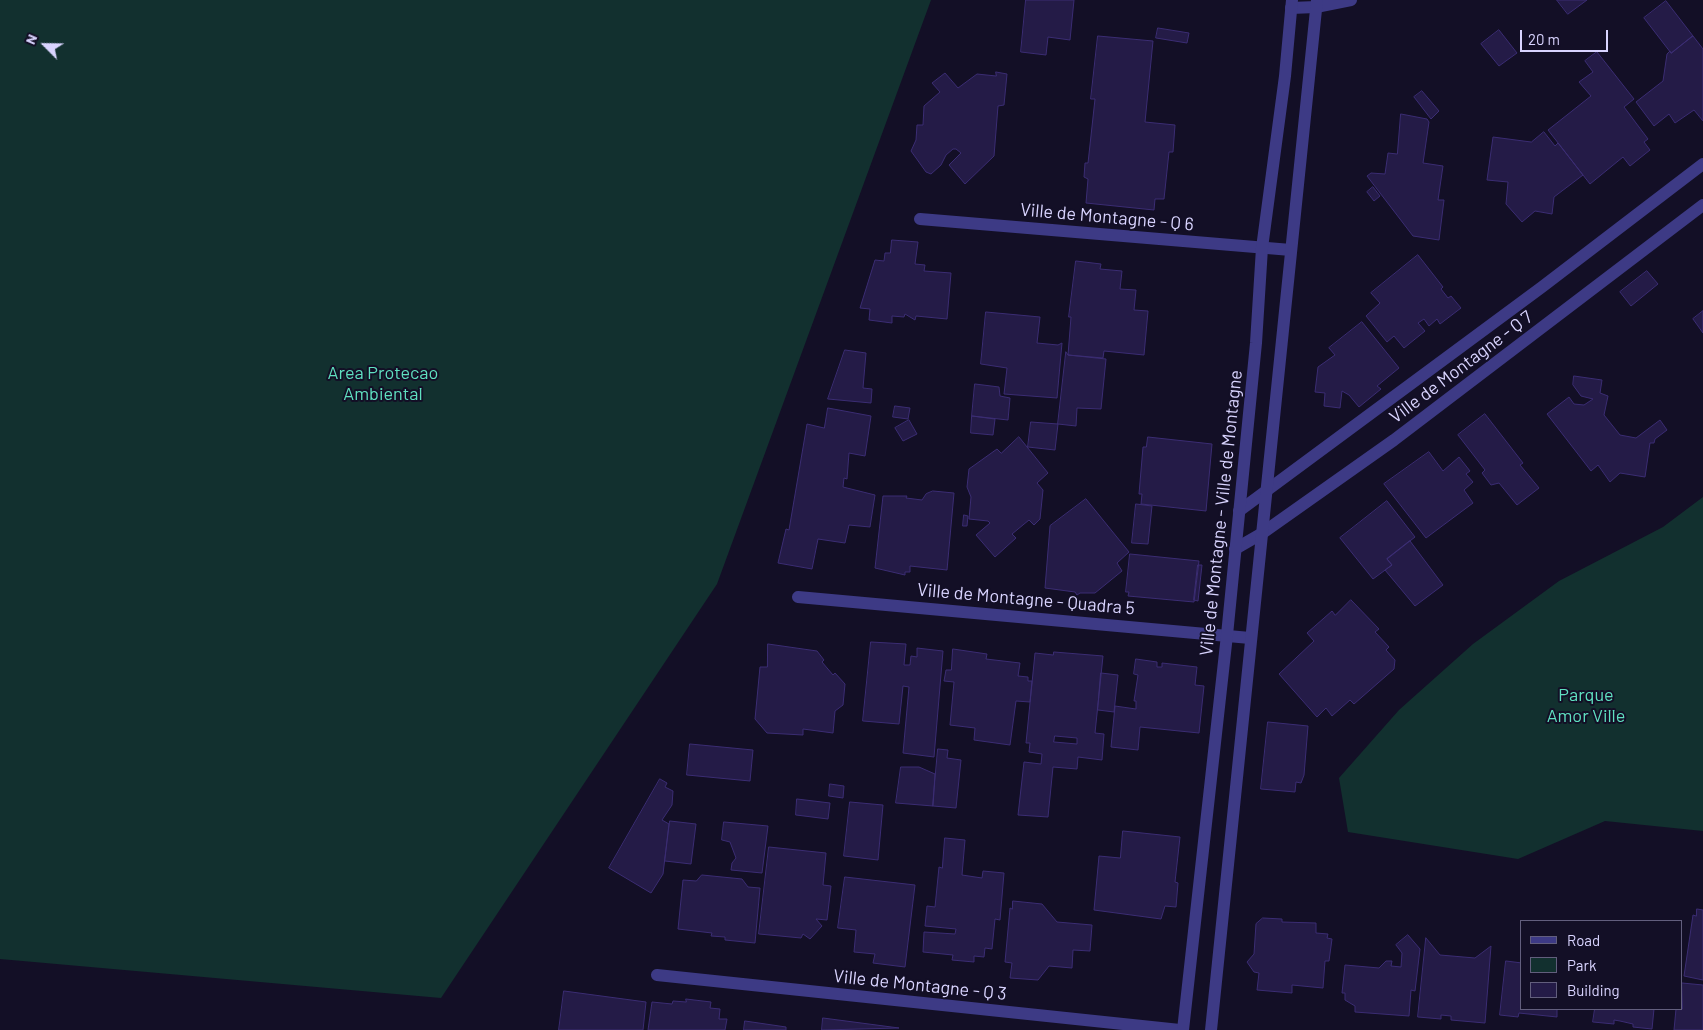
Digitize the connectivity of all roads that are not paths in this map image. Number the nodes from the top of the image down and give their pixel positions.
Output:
1 (1351, 0) edge
2 (1317, 3) edge
3 (1292, 4) edge
4 (1703, 164) edge
5 (1703, 204) edge
6 (920, 219) dead end
7 (1262, 248) junction
8 (1291, 250) junction
9 (1266, 493) junction
10 (1239, 511) junction
11 (1261, 534) junction
12 (1235, 549) junction
13 (798, 597) dead end
14 (1227, 635) junction
15 (1250, 638) junction
16 (657, 976) dead end
17 (1181, 1030) edge
18 (1210, 1030) edge

1 - 2 street
2 - 3 street
2 - 8 street
3 - 7 street, Ville de Montagne - Ville de Montagne
4 - 9 street, Ville de Montagne - Q 7
5 - 11 street, Ville de Montagne - Q 7
6 - 7 street, Ville de Montagne - Q 6
7 - 8 street, Ville de Montagne - Q 6
7 - 10 street, Ville de Montagne - Ville de Montagne
8 - 9 street
9 - 10 street, Ville de Montagne - Q 7
9 - 11 street
10 - 12 street, Ville de Montagne - Ville de Montagne
11 - 12 street, Ville de Montagne - Q 7
11 - 15 street
12 - 14 street, Ville de Montagne - Ville de Montagne
13 - 14 street, Ville de Montagne - Quadra 5
14 - 15 street, Ville de Montagne - Quadra 5
14 - 17 street, Ville de Montagne - Ville de Montagne
15 - 18 street
16 - 17 street, Ville de Montagne - Q 3

